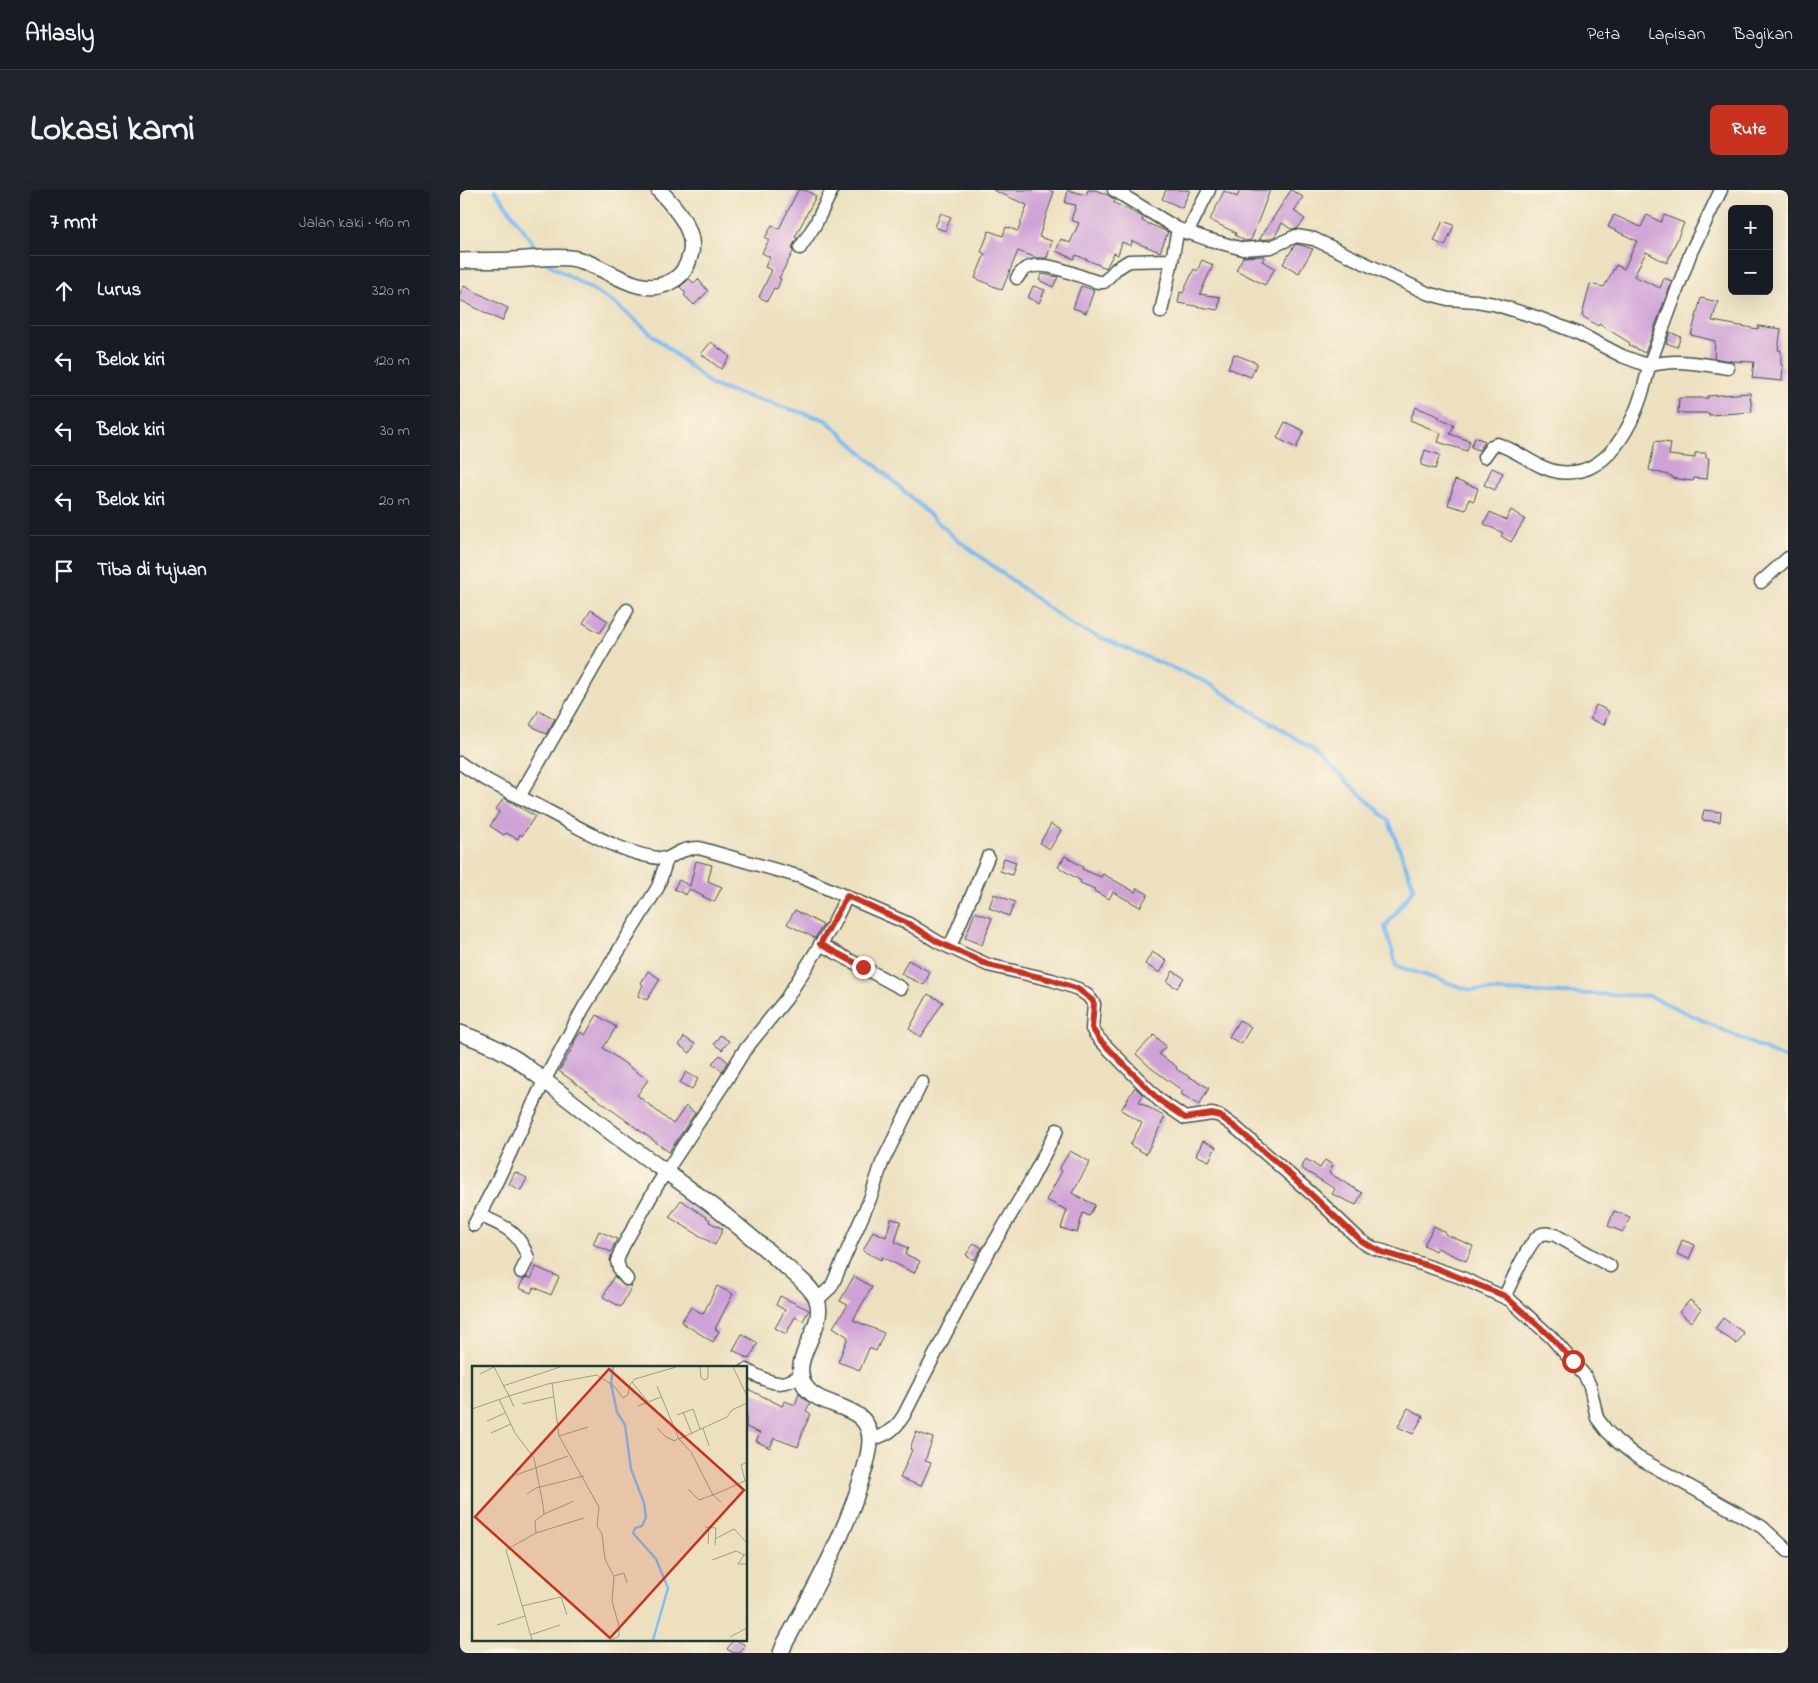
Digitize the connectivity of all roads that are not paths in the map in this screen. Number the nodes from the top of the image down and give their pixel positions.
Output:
1 (659, 190) edge
2 (832, 190) edge
3 (1114, 190) edge
4 (1209, 190) edge
5 (1721, 190) edge
6 (1183, 231) junction
7 (800, 248) dead end
8 (1172, 260) junction
9 (460, 261) edge
10 (1017, 278) dead end
11 (1161, 312) dead end
12 (1649, 366) junction
13 (1728, 368) dead end
14 (1484, 457) dead end
15 (1786, 565) edge
16 (1762, 582) dead end
17 (627, 610) dead end
18 (460, 763) edge
19 (519, 797) junction
20 (988, 857) dead end
21 (668, 859) junction
22 (847, 896) junction
23 (820, 944) junction
24 (950, 947) junction
25 (901, 988) dead end
26 (460, 1033) edge
27 (544, 1081) junction
28 (922, 1082) dead end
29 (1057, 1130) dead end
30 (666, 1172) junction
31 (1610, 1266) dead end
32 (522, 1272) dead end
33 (628, 1279) dead end
34 (1505, 1296) junction
35 (817, 1300) junction
36 (748, 1371) edge
37 (801, 1375) junction
38 (870, 1440) junction
39 (1788, 1551) edge
40 (782, 1653) edge

1 - 9 street
2 - 7 street
3 - 6 street
4 - 6 street
5 - 12 street
6 - 8 street
6 - 12 street
8 - 10 street
8 - 11 street
12 - 13 street
12 - 14 street
15 - 16 street
17 - 19 street
18 - 19 street
19 - 21 street
20 - 24 street
21 - 22 street
21 - 27 street
22 - 23 street
22 - 24 street
23 - 25 street
23 - 30 street
24 - 34 street
26 - 27 street
27 - 30 street
27 - 32 street
28 - 35 street
29 - 38 street
30 - 33 street
30 - 35 street
31 - 34 street
34 - 39 street
35 - 37 street
36 - 37 street
37 - 38 street
38 - 40 street

